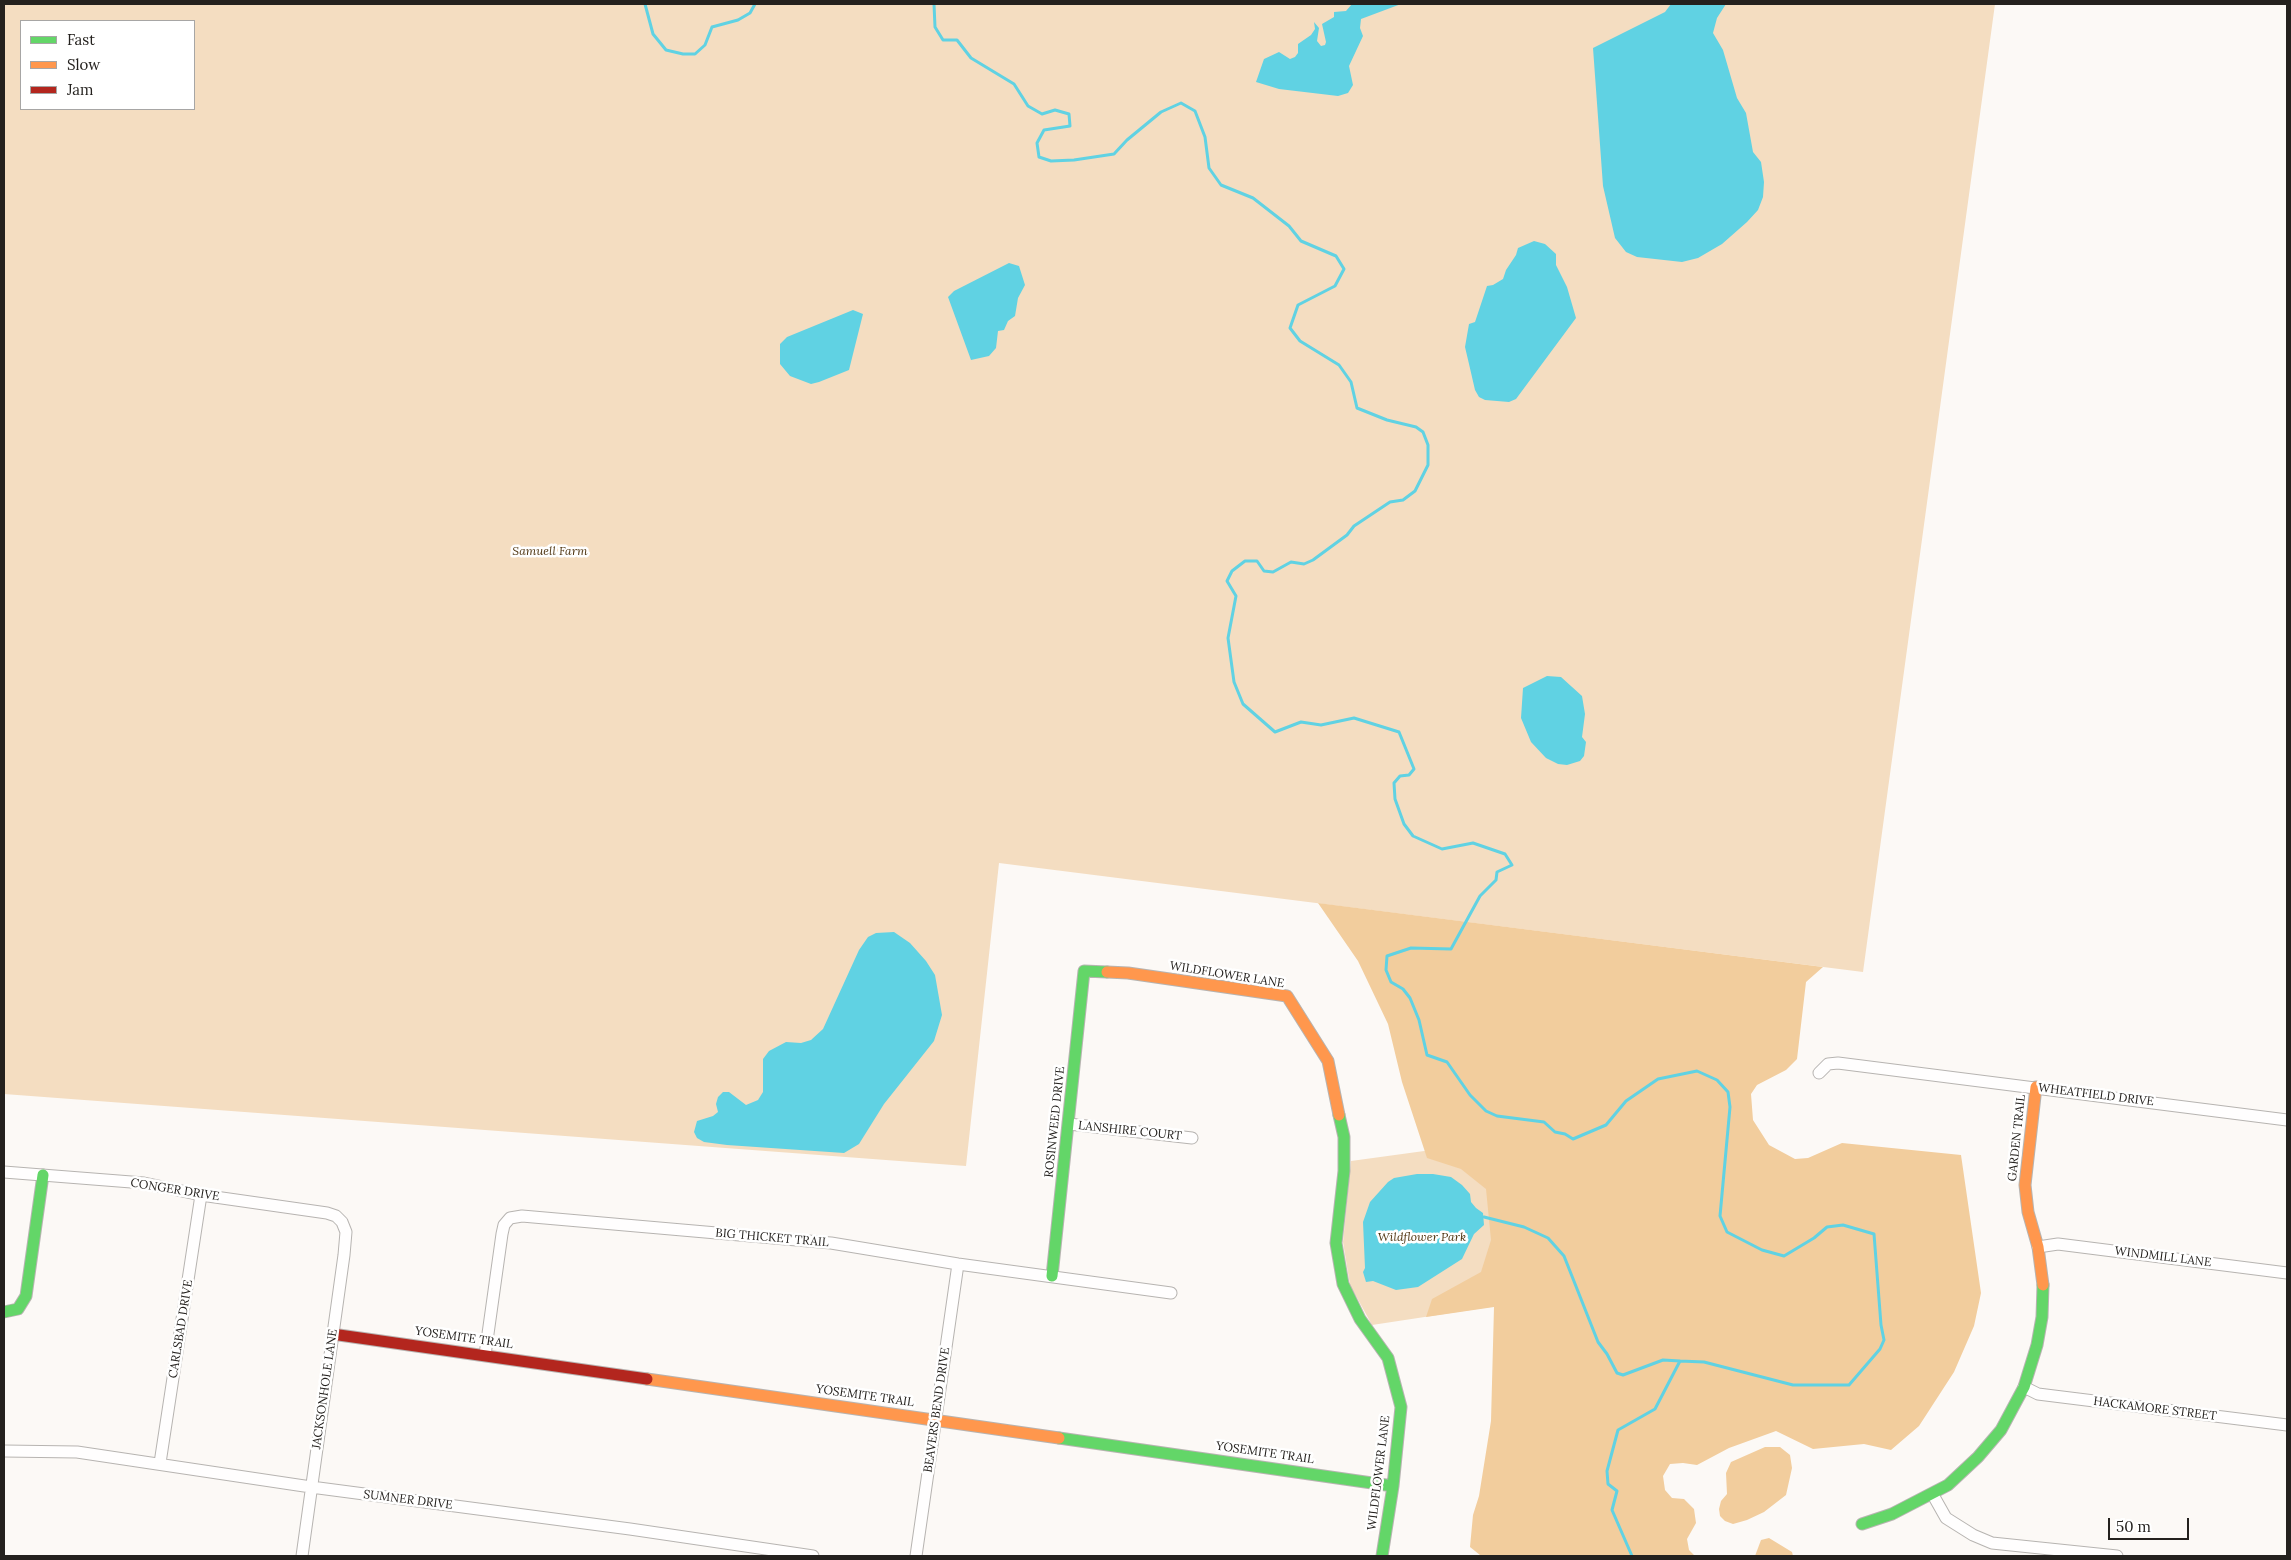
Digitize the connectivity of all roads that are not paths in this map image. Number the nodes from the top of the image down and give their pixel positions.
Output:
1 (1084, 972) joint
2 (1819, 1073) dead end
3 (2036, 1087) junction
4 (2287, 1120) edge
5 (1069, 1124) junction
6 (1192, 1138) dead end
7 (4, 1172) edge
8 (43, 1175) junction
9 (202, 1194) junction
10 (342, 1222) joint
11 (2038, 1247) junction
12 (958, 1264) junction
13 (2287, 1273) edge
14 (1052, 1276) junction
15 (1171, 1293) dead end
16 (4, 1312) edge
17 (332, 1334) junction
18 (485, 1355) junction
19 (2024, 1387) junction
20 (935, 1420) junction
21 (2287, 1425) edge
22 (4, 1451) edge
23 (160, 1463) junction
24 (1393, 1486) junction
25 (311, 1488) junction
26 (1933, 1495) junction
27 (1862, 1524) dead end
28 (302, 1556) edge
29 (813, 1556) edge
30 (916, 1556) edge
31 (1382, 1556) edge
32 (2117, 1556) edge

1 - 5 street, ROSINWEED DRIVE
1 - 24 street, WILDFLOWER LANE
2 - 3 street, WHEATFIELD DRIVE
3 - 4 street, WHEATFIELD DRIVE
3 - 11 street, GARDEN TRAIL
5 - 6 street, LANSHIRE COURT
5 - 14 street, ROSINWEED DRIVE
7 - 8 street, CONGER DRIVE
8 - 9 street, CONGER DRIVE
8 - 16 street
9 - 10 street, CONGER DRIVE
9 - 23 street, CARLSBAD DRIVE
10 - 17 street, JACKSONHOLE LANE
11 - 13 street, WINDMILL LANE
11 - 19 street, GARDEN TRAIL
12 - 14 street, BIG THICKET TRAIL
12 - 18 street, BIG THICKET TRAIL
12 - 20 street, BEAVERS BEND DRIVE
14 - 15 street, BIG THICKET TRAIL
17 - 18 street, YOSEMITE TRAIL
17 - 25 street, JACKSONHOLE LANE
18 - 20 street, YOSEMITE TRAIL
19 - 21 street, HACKAMORE STREET
19 - 26 street, GARDEN TRAIL
20 - 24 street, YOSEMITE TRAIL
20 - 30 street, BEAVERS BEND DRIVE
22 - 23 street, SUMNER DRIVE
23 - 25 street, SUMNER DRIVE
24 - 31 street, WILDFLOWER LANE
25 - 28 street, JACKSONHOLE LANE
25 - 29 street, SUMNER DRIVE
26 - 27 street, GARDEN TRAIL
26 - 32 street

